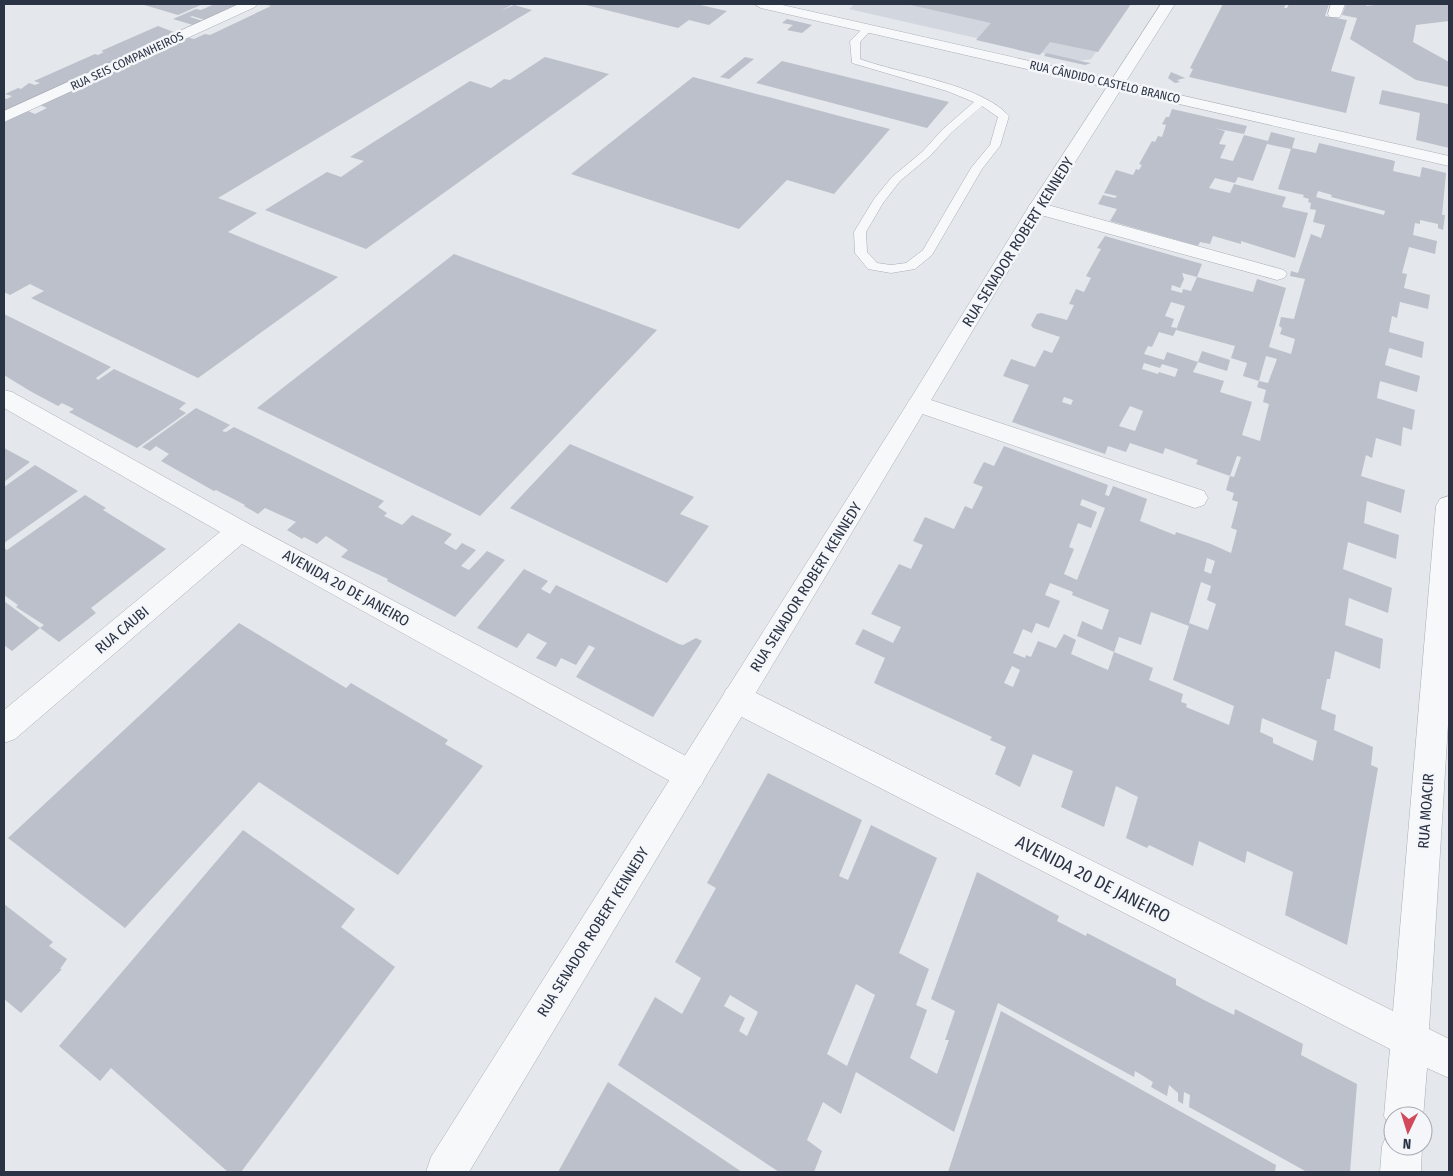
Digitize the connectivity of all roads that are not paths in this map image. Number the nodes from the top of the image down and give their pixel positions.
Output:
1 (250, 4) edge
2 (761, 4) edge
3 (1168, 4) edge
4 (867, 29) junction
5 (1117, 84) junction
6 (981, 101) junction
7 (4, 117) edge
8 (1449, 161) edge
9 (1037, 208) junction
10 (1277, 274) dead end
11 (4, 398) edge
12 (919, 404) junction
13 (1195, 498) dead end
14 (1449, 506) edge
15 (240, 530) junction
16 (737, 699) junction
17 (4, 729) edge
18 (690, 775) junction
19 (1409, 1038) junction
20 (1449, 1059) edge
21 (1405, 1106) edge
22 (1402, 1156) edge
23 (446, 1172) edge
24 (1401, 1172) edge

1 - 7 street, RUA SEIS COMPANHEIROS
2 - 4 street, RUA CÂNDIDO CASTELO BRANCO
3 - 5 street, RUA SENADOR ROBERT KENNEDY
4 - 5 street, RUA CÂNDIDO CASTELO BRANCO
4 - 6 lane
5 - 8 street, RUA CÂNDIDO CASTELO BRANCO
5 - 9 street, RUA SENADOR ROBERT KENNEDY
6 - 6 lane
9 - 10 street
9 - 12 street, RUA SENADOR ROBERT KENNEDY
11 - 15 street, AVENIDA 20 DE JANEIRO
12 - 13 street
12 - 16 street, RUA SENADOR ROBERT KENNEDY
14 - 19 street, RUA MOACIR
15 - 17 street, RUA CAUBI
15 - 18 street, AVENIDA 20 DE JANEIRO
16 - 18 street, RUA SENADOR ROBERT KENNEDY
16 - 19 street, AVENIDA 20 DE JANEIRO
18 - 23 street, RUA SENADOR ROBERT KENNEDY
19 - 20 street, AVENIDA 20 DE JANEIRO
19 - 21 street, RUA MOACIR
22 - 24 street

